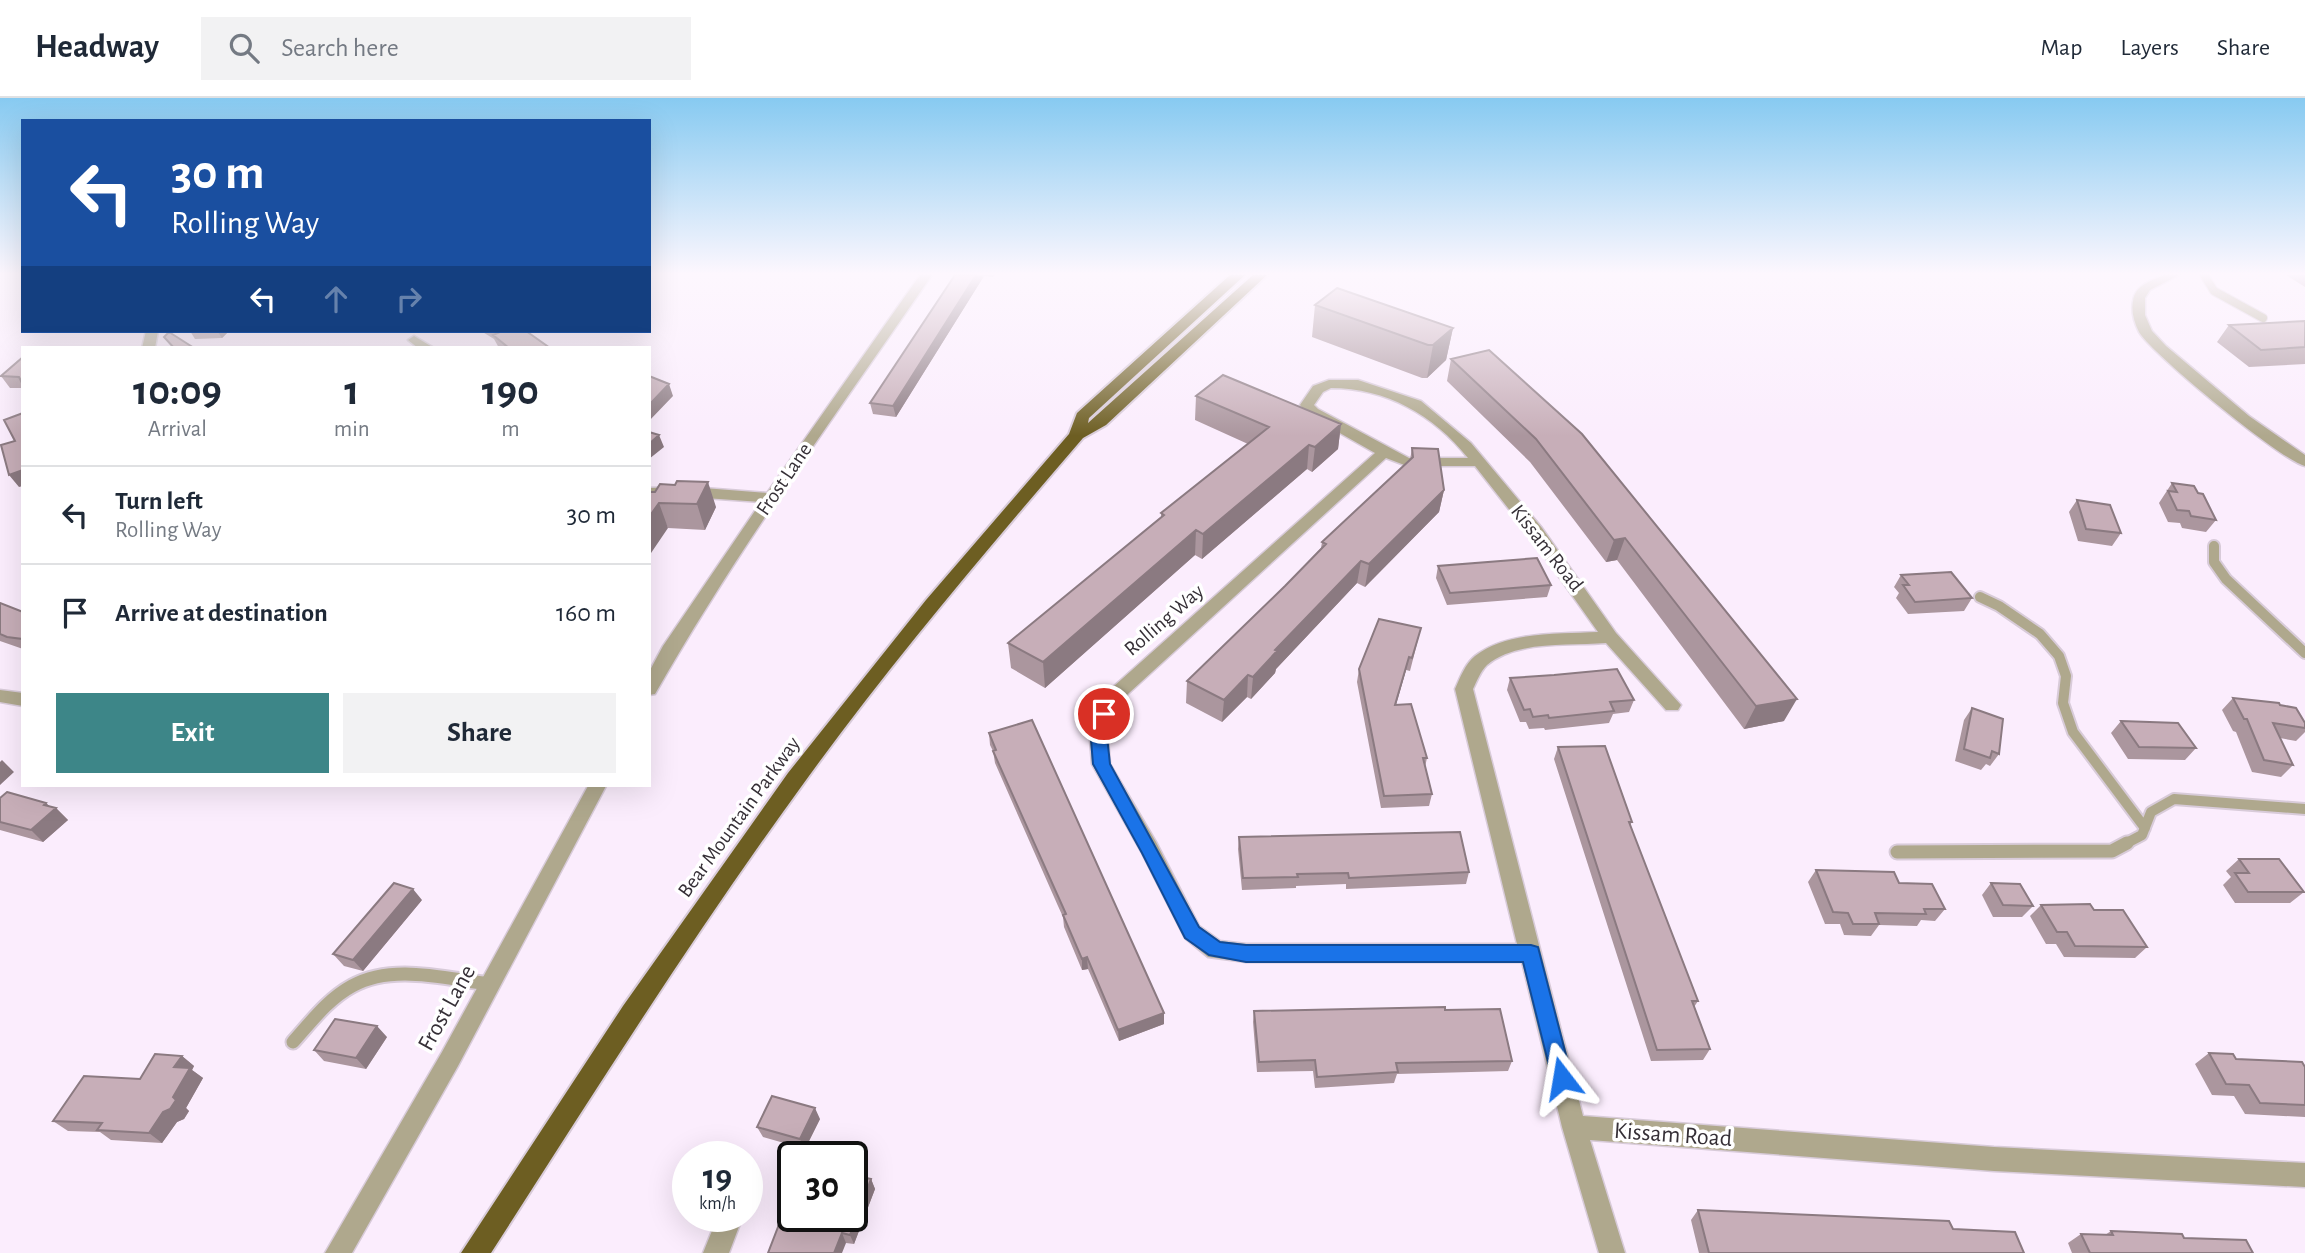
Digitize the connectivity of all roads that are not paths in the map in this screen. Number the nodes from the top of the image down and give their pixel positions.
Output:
1 (889, 329) edge
2 (1178, 329) edge
3 (1202, 329) edge
4 (2145, 329) edge
5 (414, 340) dead end
6 (424, 346) edge
7 (1077, 435) junction
8 (1384, 452) junction
9 (1479, 462) junction
10 (2305, 462) edge
11 (651, 493) edge
12 (771, 498) junction
13 (2214, 546) dead end
14 (1980, 597) dead end
15 (1610, 637) junction
16 (2305, 653) edge
17 (651, 685) edge
18 (0, 696) edge
19 (21, 700) edge
20 (1672, 705) dead end
21 (596, 787) edge
22 (2305, 809) edge
23 (2145, 828) junction
24 (1897, 852) dead end
25 (1531, 953) junction
26 (490, 984) junction
27 (293, 1042) dead end
28 (1574, 1127) junction
29 (2305, 1175) edge
30 (725, 1232) edge
31 (338, 1253) edge
32 (475, 1253) edge
33 (716, 1253) edge
34 (1612, 1253) edge

1 - 12 street, Frost Lane
2 - 7 highway, Bear Mountain Parkway
3 - 7 highway, Bear Mountain Parkway
4 - 10 street
5 - 6 street
7 - 32 highway, Bear Mountain Parkway
8 - 9 street
8 - 9 street, Kissam Road
8 - 25 street, Rolling Way
9 - 15 street, Kissam Road
11 - 12 street
12 - 17 street, Frost Lane
13 - 16 lane
14 - 23 lane
15 - 20 street, Kissam Road
15 - 25 street
18 - 19 street
21 - 26 street, Frost Lane
22 - 23 lane
23 - 24 lane
25 - 28 street
26 - 27 lane
26 - 31 street, Frost Lane
28 - 29 street, Kissam Road
28 - 34 street
30 - 33 street

